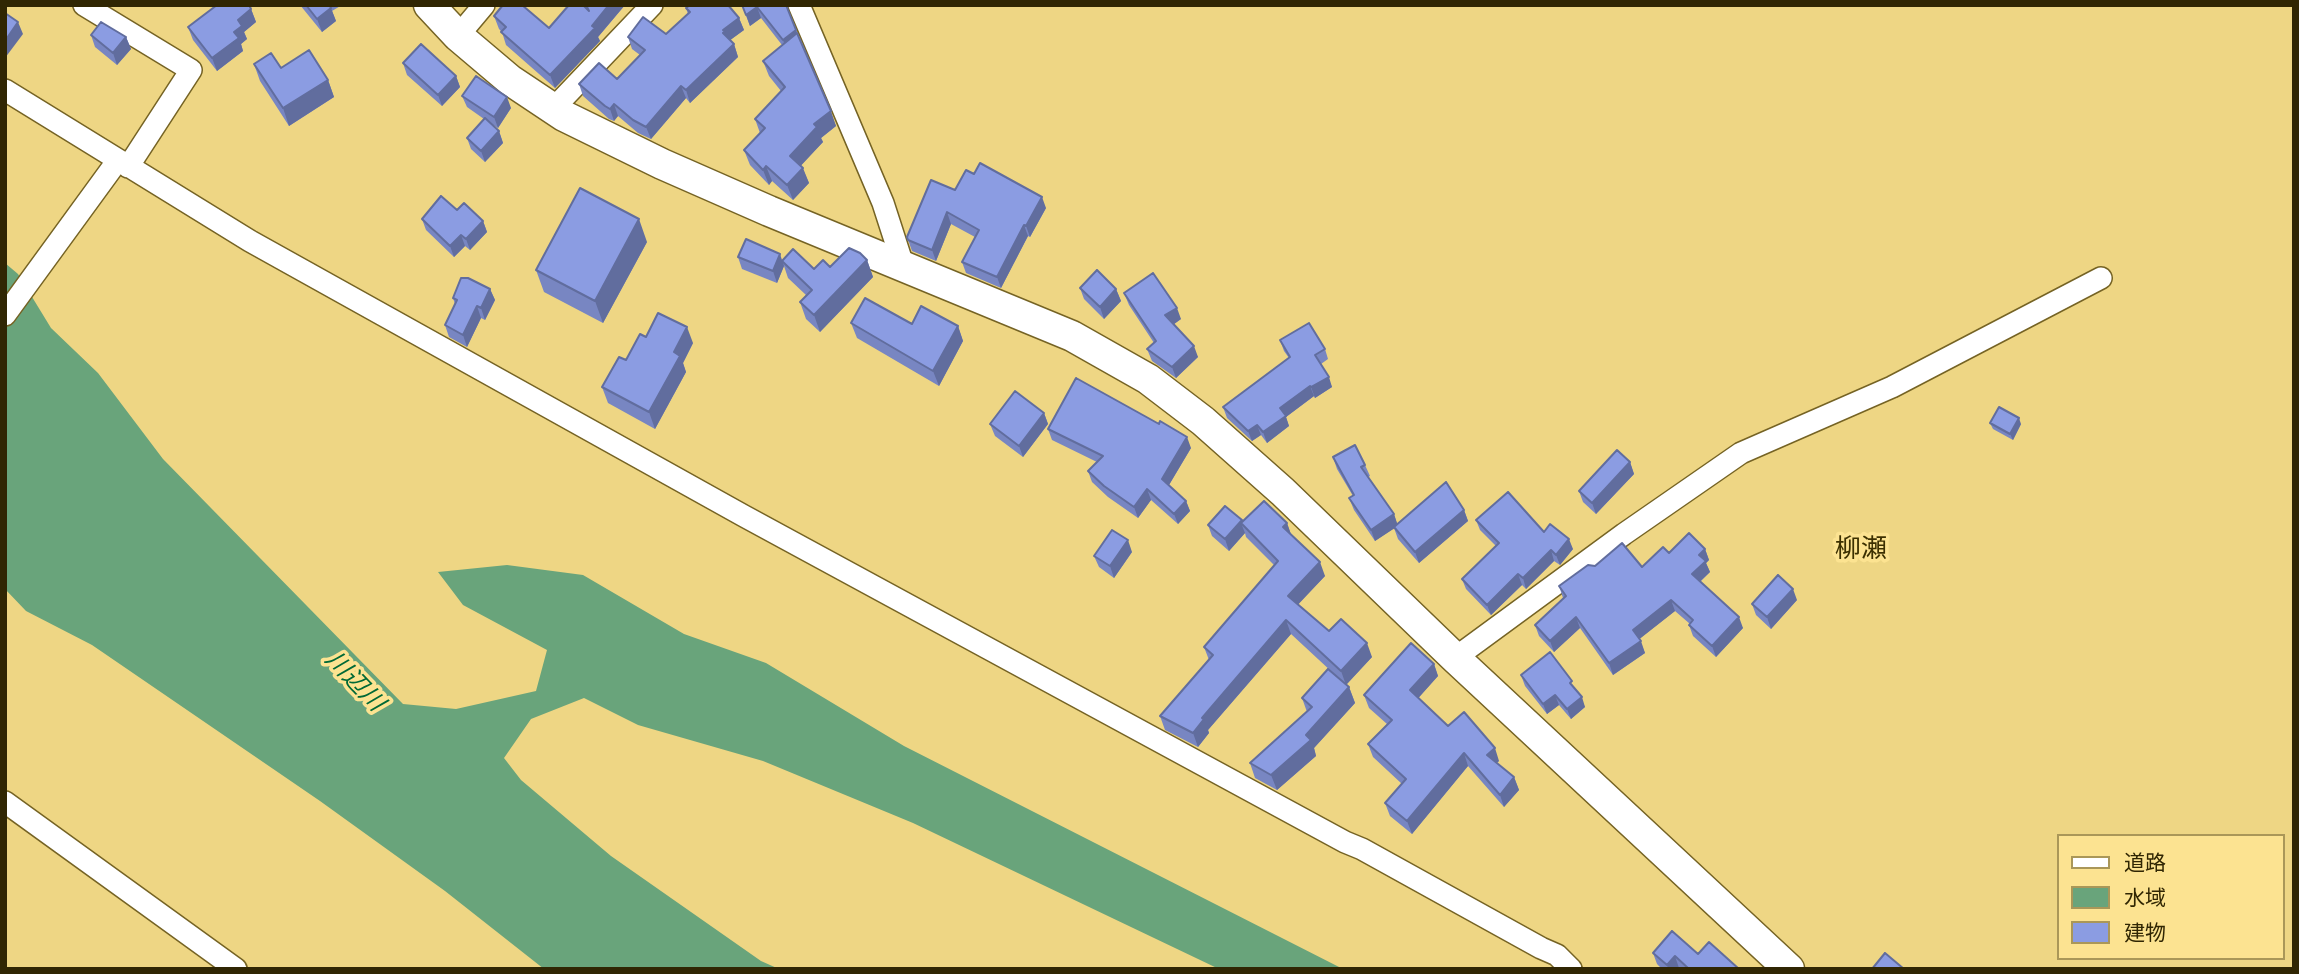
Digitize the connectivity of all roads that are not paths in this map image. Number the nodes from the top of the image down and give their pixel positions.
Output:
1 (84, 5) edge
2 (429, 5) edge
3 (484, 5) edge
4 (652, 5) edge
5 (799, 5) edge
6 (458, 36) junction
7 (5, 90) edge
8 (553, 109) junction
9 (123, 164) junction
10 (903, 265) junction
11 (2101, 278) dead end
12 (5, 315) edge
13 (1455, 658) junction
14 (5, 802) edge
15 (236, 969) edge
16 (1571, 969) edge
17 (1788, 969) edge

1 - 9 street
2 - 6 street
3 - 6 street
4 - 8 street
5 - 10 street
6 - 8 street
7 - 9 street
8 - 10 street
9 - 12 street
9 - 16 street
10 - 13 street
11 - 13 street
13 - 17 street
14 - 15 street

